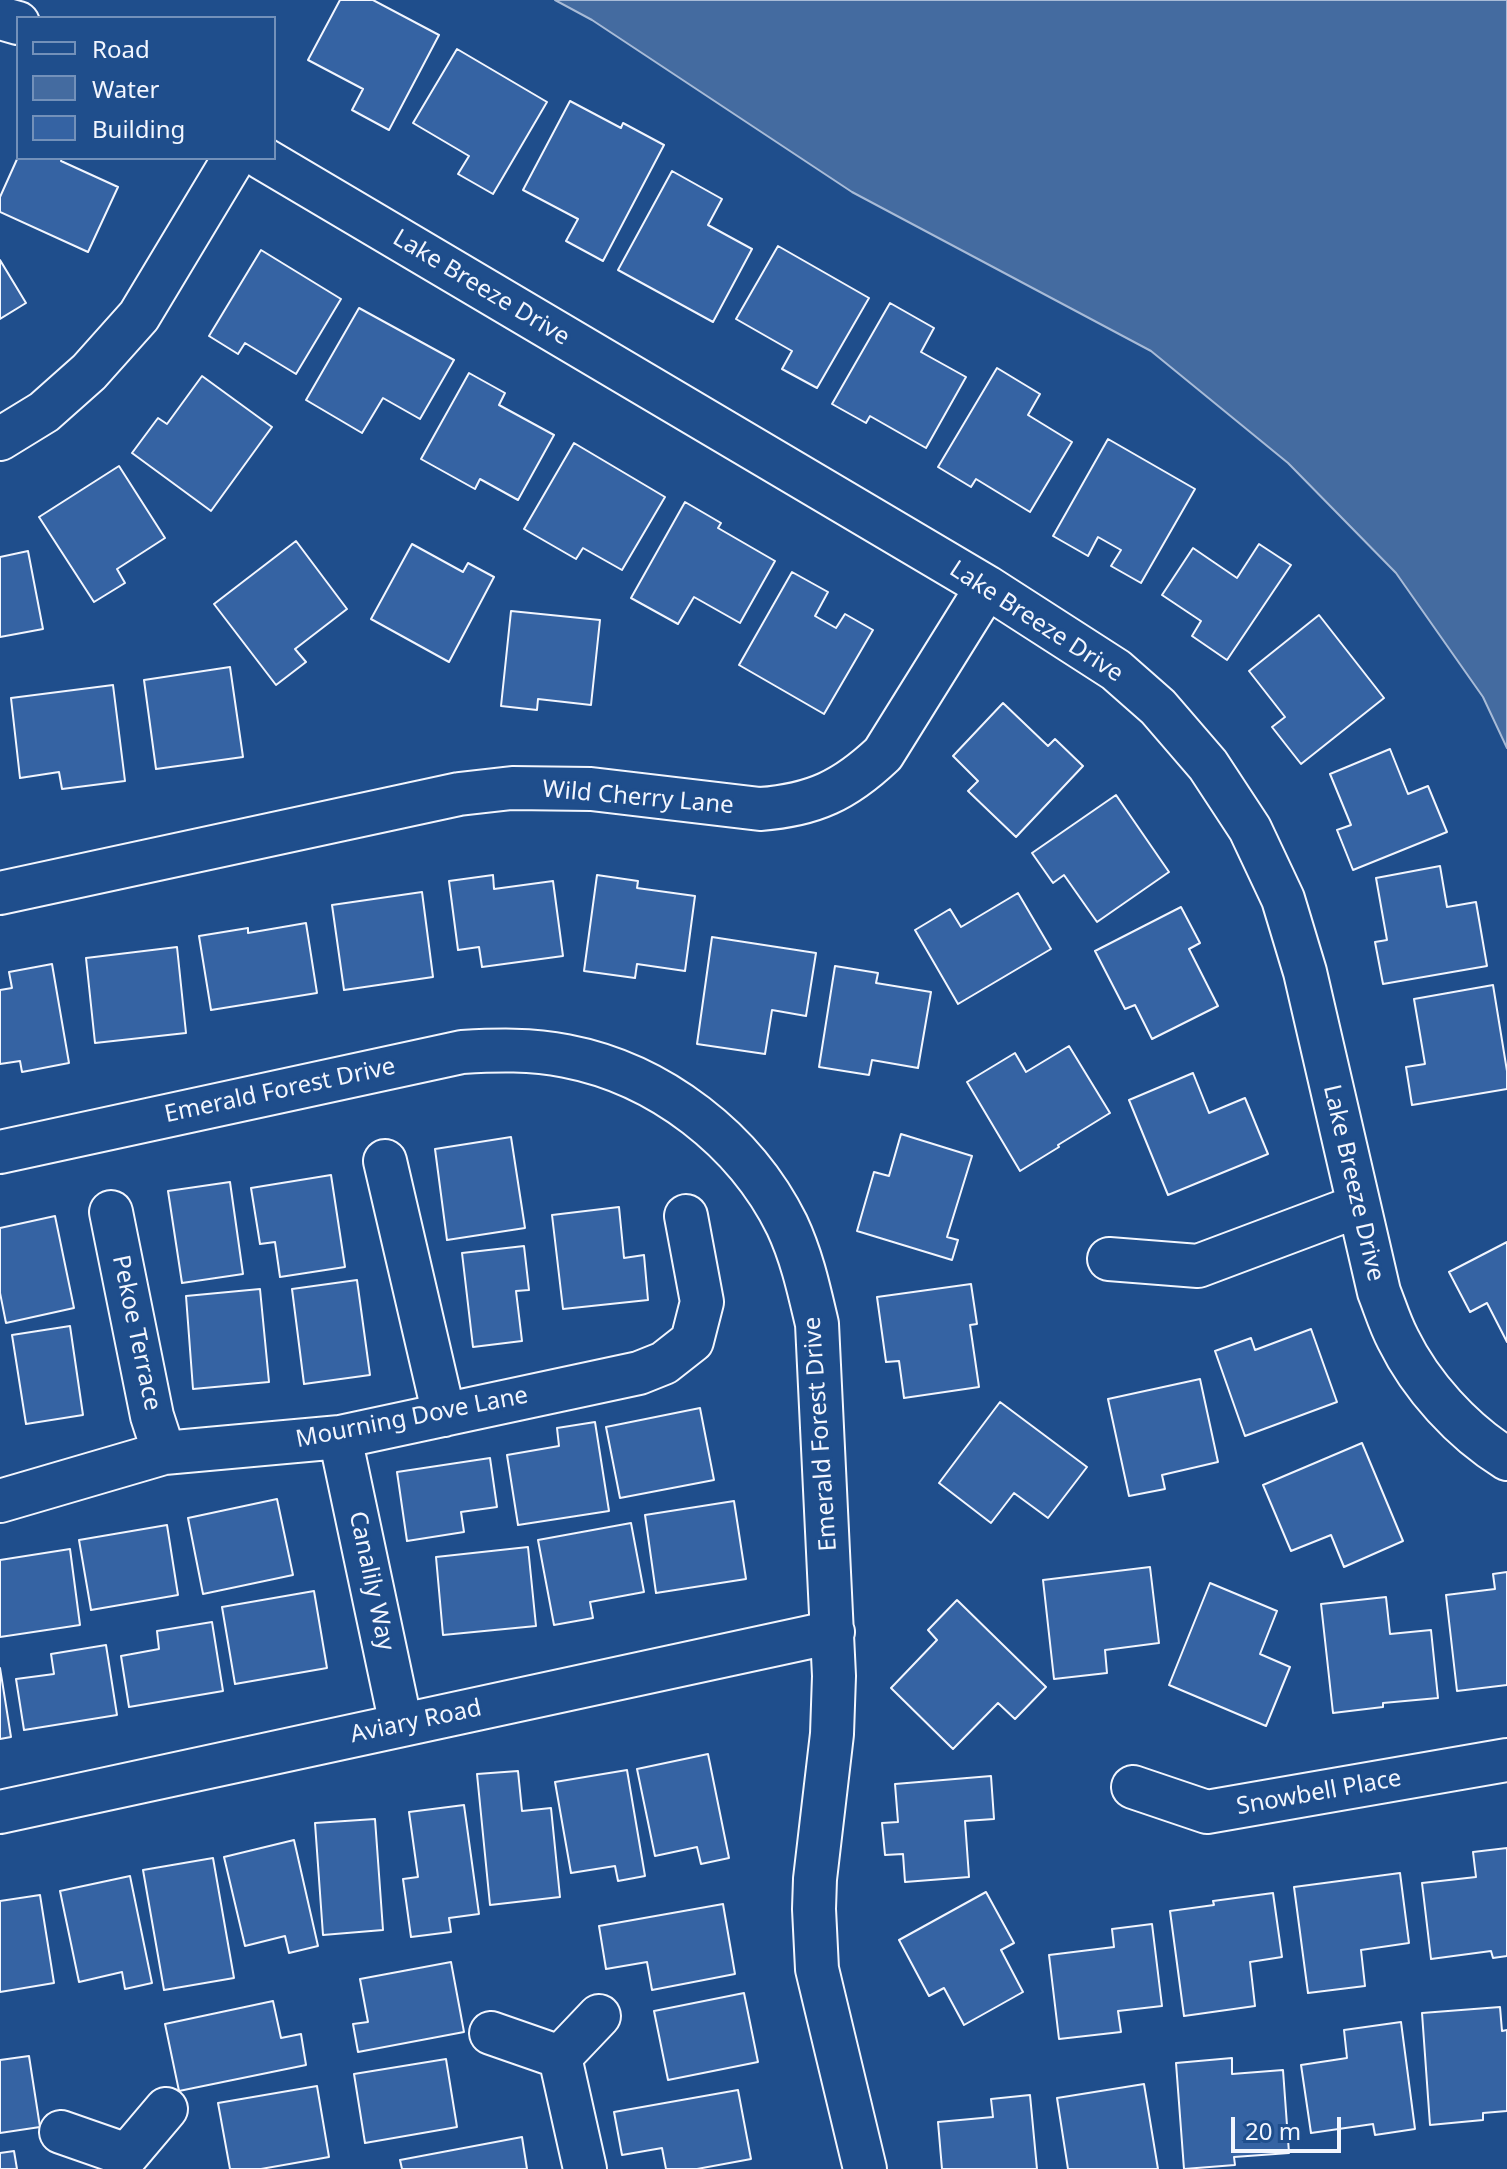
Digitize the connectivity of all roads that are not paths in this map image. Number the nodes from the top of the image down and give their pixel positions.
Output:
1 (233, 160) edge
2 (265, 160) edge
3 (0, 439) edge
4 (987, 587) junction
5 (0, 893) edge
6 (0, 1152) edge
7 (385, 1161) dead end
8 (1358, 1206) junction
9 (111, 1212) dead end
10 (686, 1216) dead end
11 (1109, 1259) dead end
12 (444, 1415) junction
13 (340, 1437) junction
14 (164, 1453) junction
15 (1507, 1459) edge
16 (0, 1501) edge
17 (833, 1632) junction
18 (401, 1725) junction
19 (1507, 1760) edge
20 (1133, 1787) dead end
21 (0, 1812) edge
22 (599, 2016) dead end
23 (491, 2033) dead end
24 (560, 2057) junction
25 (166, 2109) dead end
26 (61, 2132) dead end
27 (128, 2162) edge
28 (585, 2169) edge
29 (865, 2169) edge

1 - 3 street
2 - 4 street, Lake Breeze Drive
4 - 5 street, Wild Cherry Lane
4 - 8 street, Lake Breeze Drive
6 - 17 street, Emerald Forest Drive
7 - 12 street
8 - 11 street
8 - 15 street, Lake Breeze Drive
9 - 14 street, Pekoe Terrace
10 - 12 street, Mourning Dove Lane
12 - 13 street, Mourning Dove Lane
13 - 14 street, Mourning Dove Lane
13 - 18 street, Canalily Way
14 - 16 street, Mourning Dove Lane
17 - 18 street, Aviary Road
17 - 29 street, Emerald Forest Drive
18 - 21 street, Aviary Road
19 - 20 street, Snowbell Place
22 - 24 street
23 - 24 street
24 - 28 street
25 - 27 street
26 - 27 street

